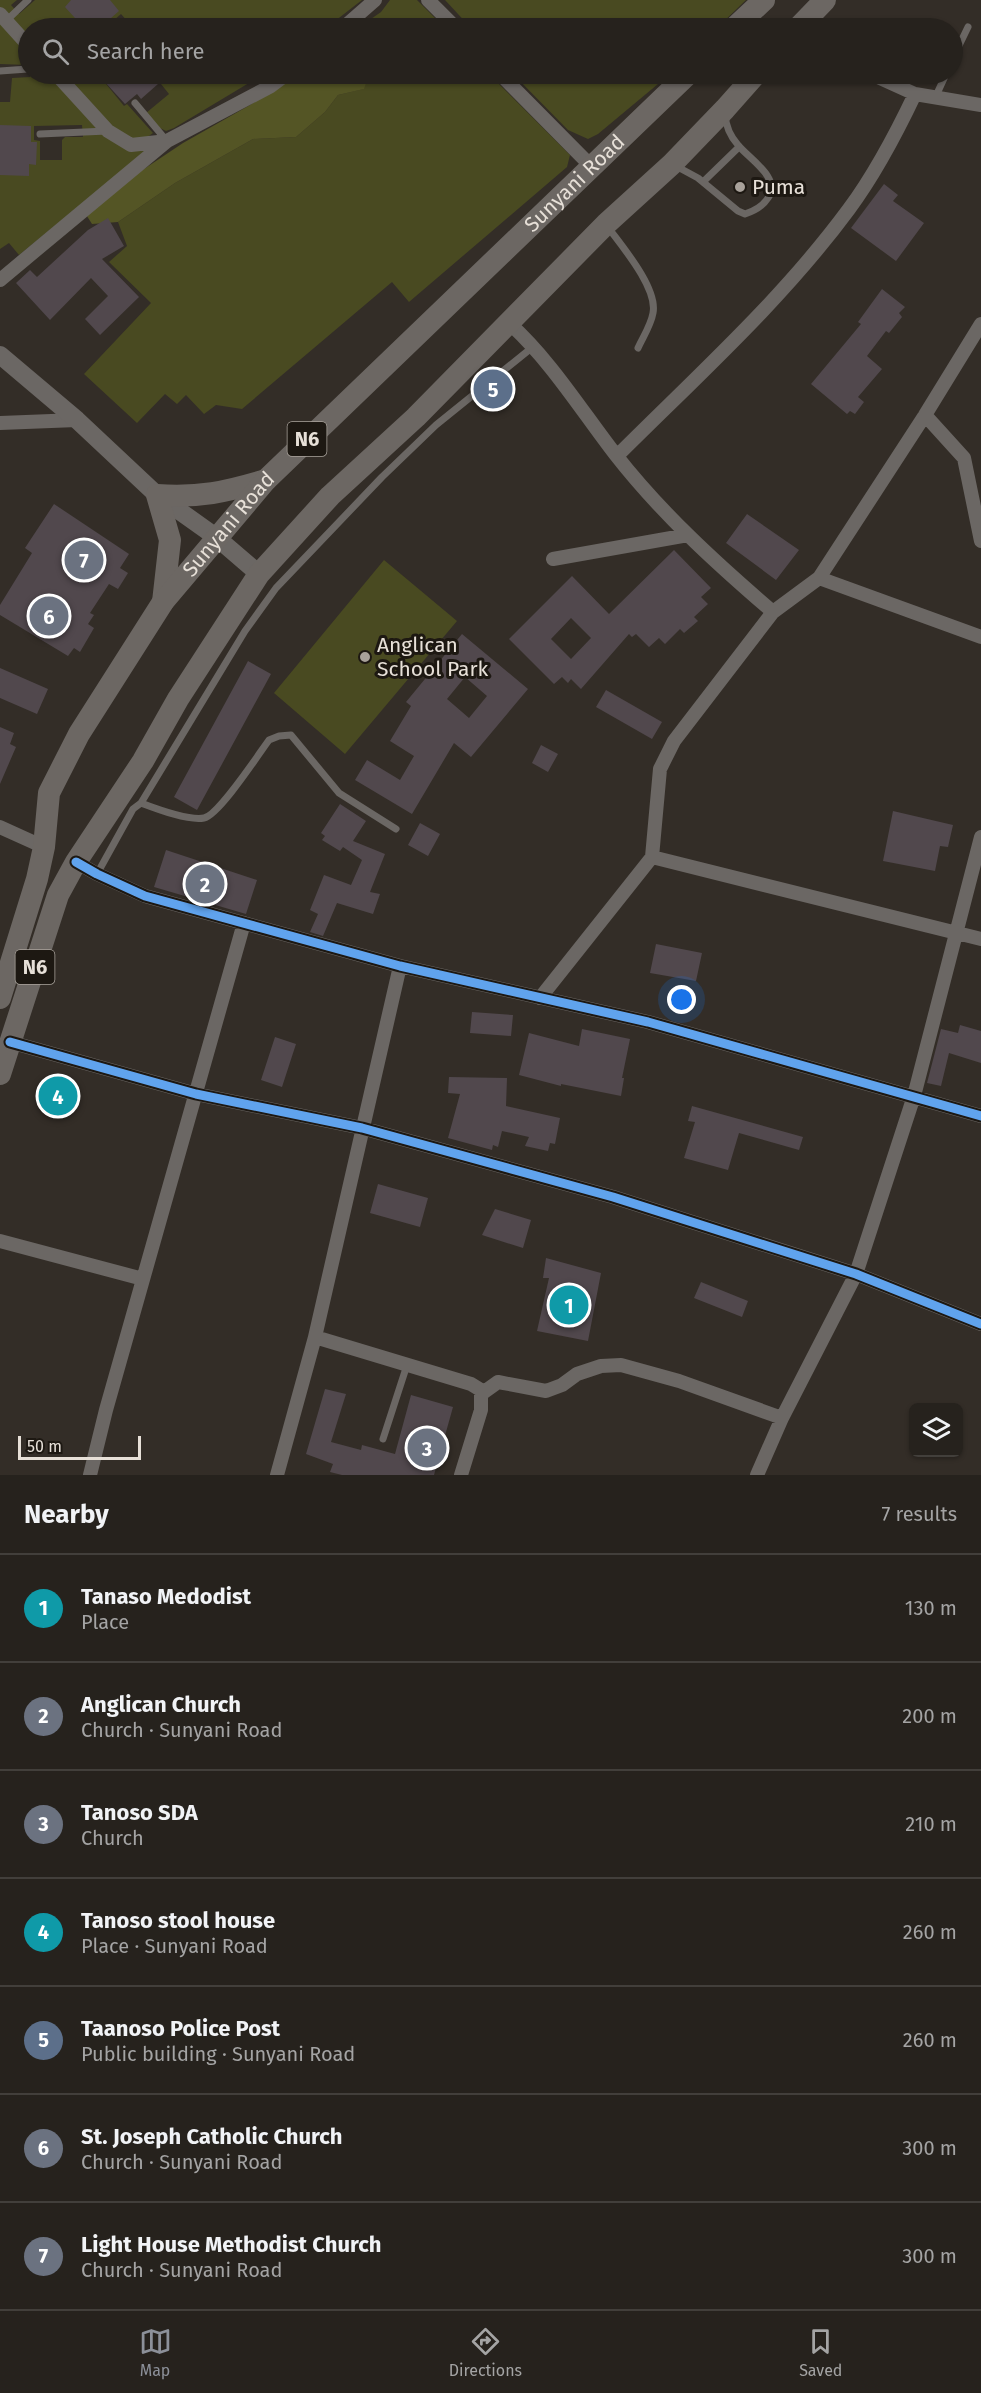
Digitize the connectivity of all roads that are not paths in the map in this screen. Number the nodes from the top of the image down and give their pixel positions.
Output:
1 (28, 0) edge
2 (375, 0) edge
3 (428, 0) edge
4 (764, 0) edge
5 (825, 0) edge
6 (3, 18) edge
7 (354, 18) edge
8 (446, 18) edge
9 (745, 18) edge
10 (810, 18) edge
11 (968, 27) dead end
12 (18, 34) edge
13 (963, 37) edge
14 (18, 70) edge
15 (0, 71) edge
16 (70, 84) edge
17 (274, 84) edge
18 (510, 84) edge
19 (677, 84) edge
20 (747, 84) edge
21 (893, 84) edge
22 (941, 84) edge
23 (915, 94) junction
24 (935, 98) junction
25 (135, 103) dead end
26 (981, 105) edge
27 (725, 110) junction
28 (108, 130) junction
29 (40, 134) dead end
30 (166, 141) junction
31 (739, 147) junction
32 (672, 164) junction
33 (591, 166) junction
34 (703, 182) junction
35 (606, 224) junction
36 (0, 280) edge
37 (509, 323) junction
38 (981, 324) edge
39 (534, 346) junction
40 (638, 348) dead end
41 (0, 355) edge
42 (925, 415) junction
43 (77, 420) junction
44 (0, 423) edge
45 (617, 456) junction
46 (266, 480) junction
47 (157, 495) junction
48 (688, 535) junction
49 (216, 537) junction
50 (981, 540) edge
51 (553, 559) dead end
52 (259, 574) junction
53 (819, 578) junction
54 (163, 602) junction
55 (773, 612) junction
56 (981, 637) edge
57 (141, 803) junction
58 (0, 826) edge
59 (396, 829) dead end
60 (981, 837) edge
61 (44, 847) junction
62 (652, 857) junction
63 (76, 862) junction
64 (97, 874) junction
65 (244, 923) junction
66 (955, 933) junction
67 (981, 939) edge
68 (400, 966) junction
69 (0, 998) edge
70 (540, 998) junction
71 (10, 1042) junction
72 (0, 1074) edge
73 (196, 1094) junction
74 (914, 1096) junction
75 (981, 1116) edge
76 (362, 1128) junction
77 (0, 1241) edge
78 (856, 1274) junction
79 (143, 1279) junction
80 (981, 1324) edge
81 (315, 1337) junction
82 (407, 1365) junction
83 (484, 1392) junction
84 (782, 1418) junction
85 (383, 1439) dead end
86 (90, 1475) edge
87 (277, 1475) edge
88 (461, 1475) edge
89 (757, 1475) edge

1 - 6 lane
2 - 7 street
3 - 8 street
4 - 9 main road
5 - 10 main road
6 - 12 street
11 - 13 lane
14 - 15 lane
16 - 28 street
17 - 30 street
18 - 33 street
19 - 33 main road, Sunyani Road / N6
20 - 27 main road, N6
21 - 23 street
22 - 24 lane
23 - 24 street
23 - 45 street
24 - 26 street
25 - 30 lane
27 - 31 lane
27 - 32 main road, N6
28 - 29 lane
28 - 30 street
30 - 36 street
31 - 34 lane
31 - 34 lane
32 - 34 lane
32 - 35 main road, N6
33 - 46 main road, Sunyani Road / N6
35 - 37 main road, N6
35 - 40 lane
37 - 39 street
37 - 52 main road, N6
38 - 42 street
39 - 45 street
39 - 57 lane
41 - 43 street
42 - 50 street
42 - 53 street
43 - 44 street
43 - 47 street
45 - 48 street
46 - 47 main road
46 - 49 main road, Sunyani Road / N6
47 - 49 street
47 - 54 main road
48 - 51 street
48 - 55 street
49 - 52 street
49 - 54 main road, Sunyani Road / N6
52 - 63 main road, N6
53 - 55 street
53 - 56 street
54 - 61 main road, Sunyani Road / N6
55 - 62 street
57 - 59 lane
57 - 64 lane
58 - 61 street
60 - 66 street
61 - 69 main road, Sunyani Road / N6
62 - 66 street
62 - 70 street
63 - 64 street
63 - 71 main road, N6
64 - 65 street
65 - 68 street
65 - 73 street
66 - 67 street
66 - 74 street
68 - 70 street
68 - 76 street
70 - 74 street
71 - 72 main road, N6
71 - 73 street
73 - 76 street
73 - 79 street
74 - 75 street
74 - 78 street
76 - 78 street
76 - 81 street
77 - 79 street
78 - 80 street
78 - 84 street
79 - 86 street
81 - 82 street
81 - 87 street
82 - 83 street
82 - 85 lane
83 - 84 street
83 - 88 street
84 - 89 street

